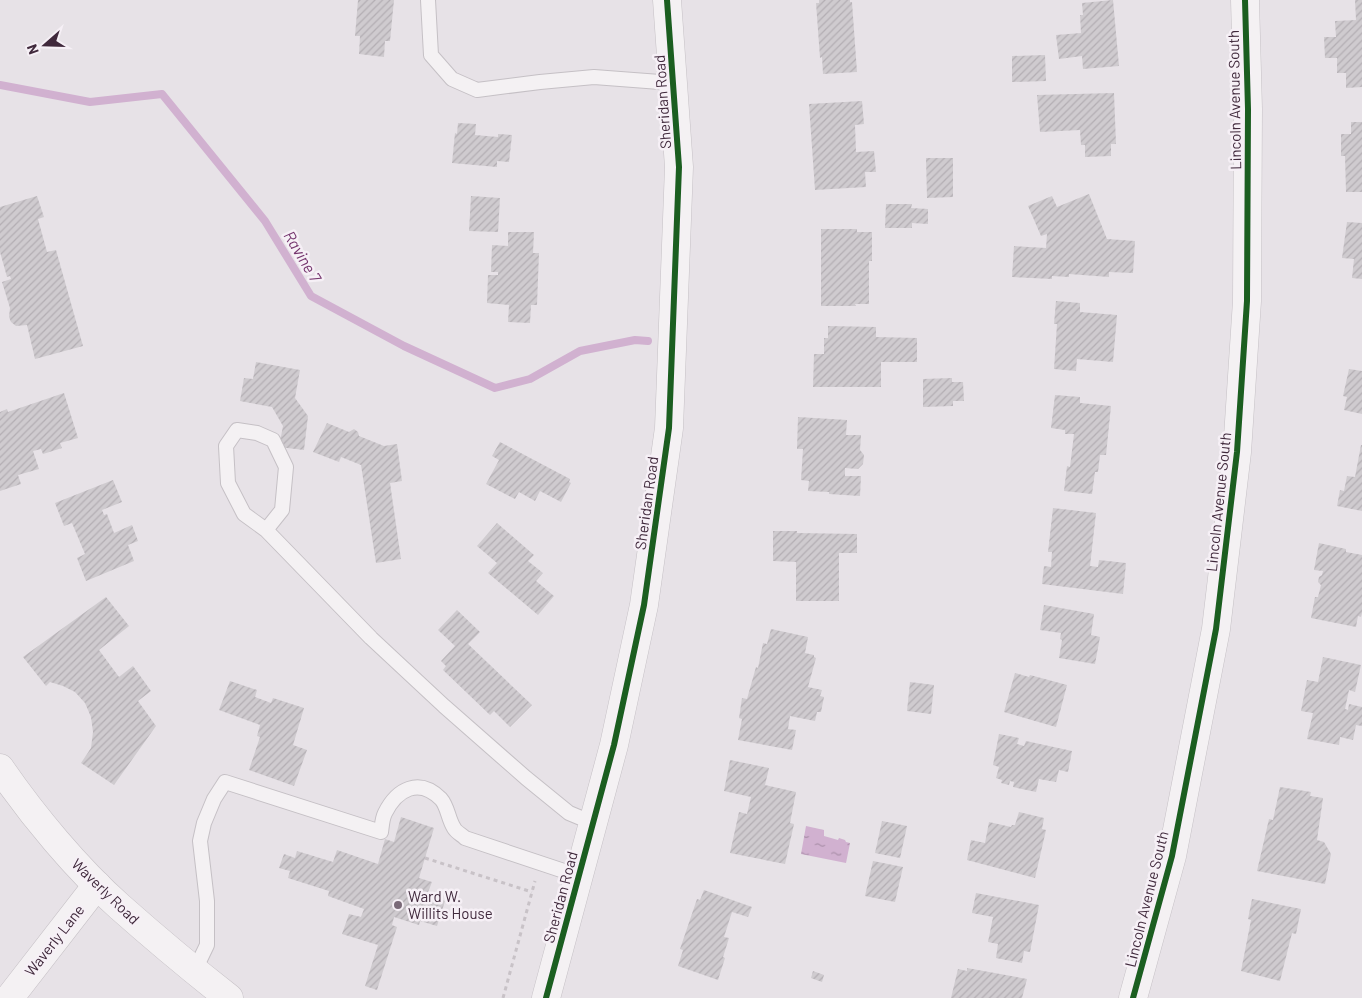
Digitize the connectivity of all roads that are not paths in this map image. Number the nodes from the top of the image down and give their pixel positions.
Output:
1 (428, 0) edge
2 (667, 0) edge
3 (1245, 0) edge
4 (673, 83) junction
5 (266, 530) junction
6 (0, 768) edge
7 (593, 823) junction
8 (579, 876) junction
9 (97, 885) junction
10 (195, 970) junction
11 (11, 996) dead end
12 (229, 998) edge
13 (546, 998) edge
14 (1133, 998) edge

1 - 4 lane
2 - 4 street, Sheridan Road
3 - 14 street, Lincoln Avenue South
4 - 7 street, Sheridan Road
5 - 5 lane
5 - 7 lane
6 - 9 street, Waverly Road
7 - 8 street, Sheridan Road
8 - 10 lane
8 - 13 street, Sheridan Road
9 - 10 street, Waverly Road
9 - 11 street, Waverly Lane
10 - 12 street, Waverly Road

